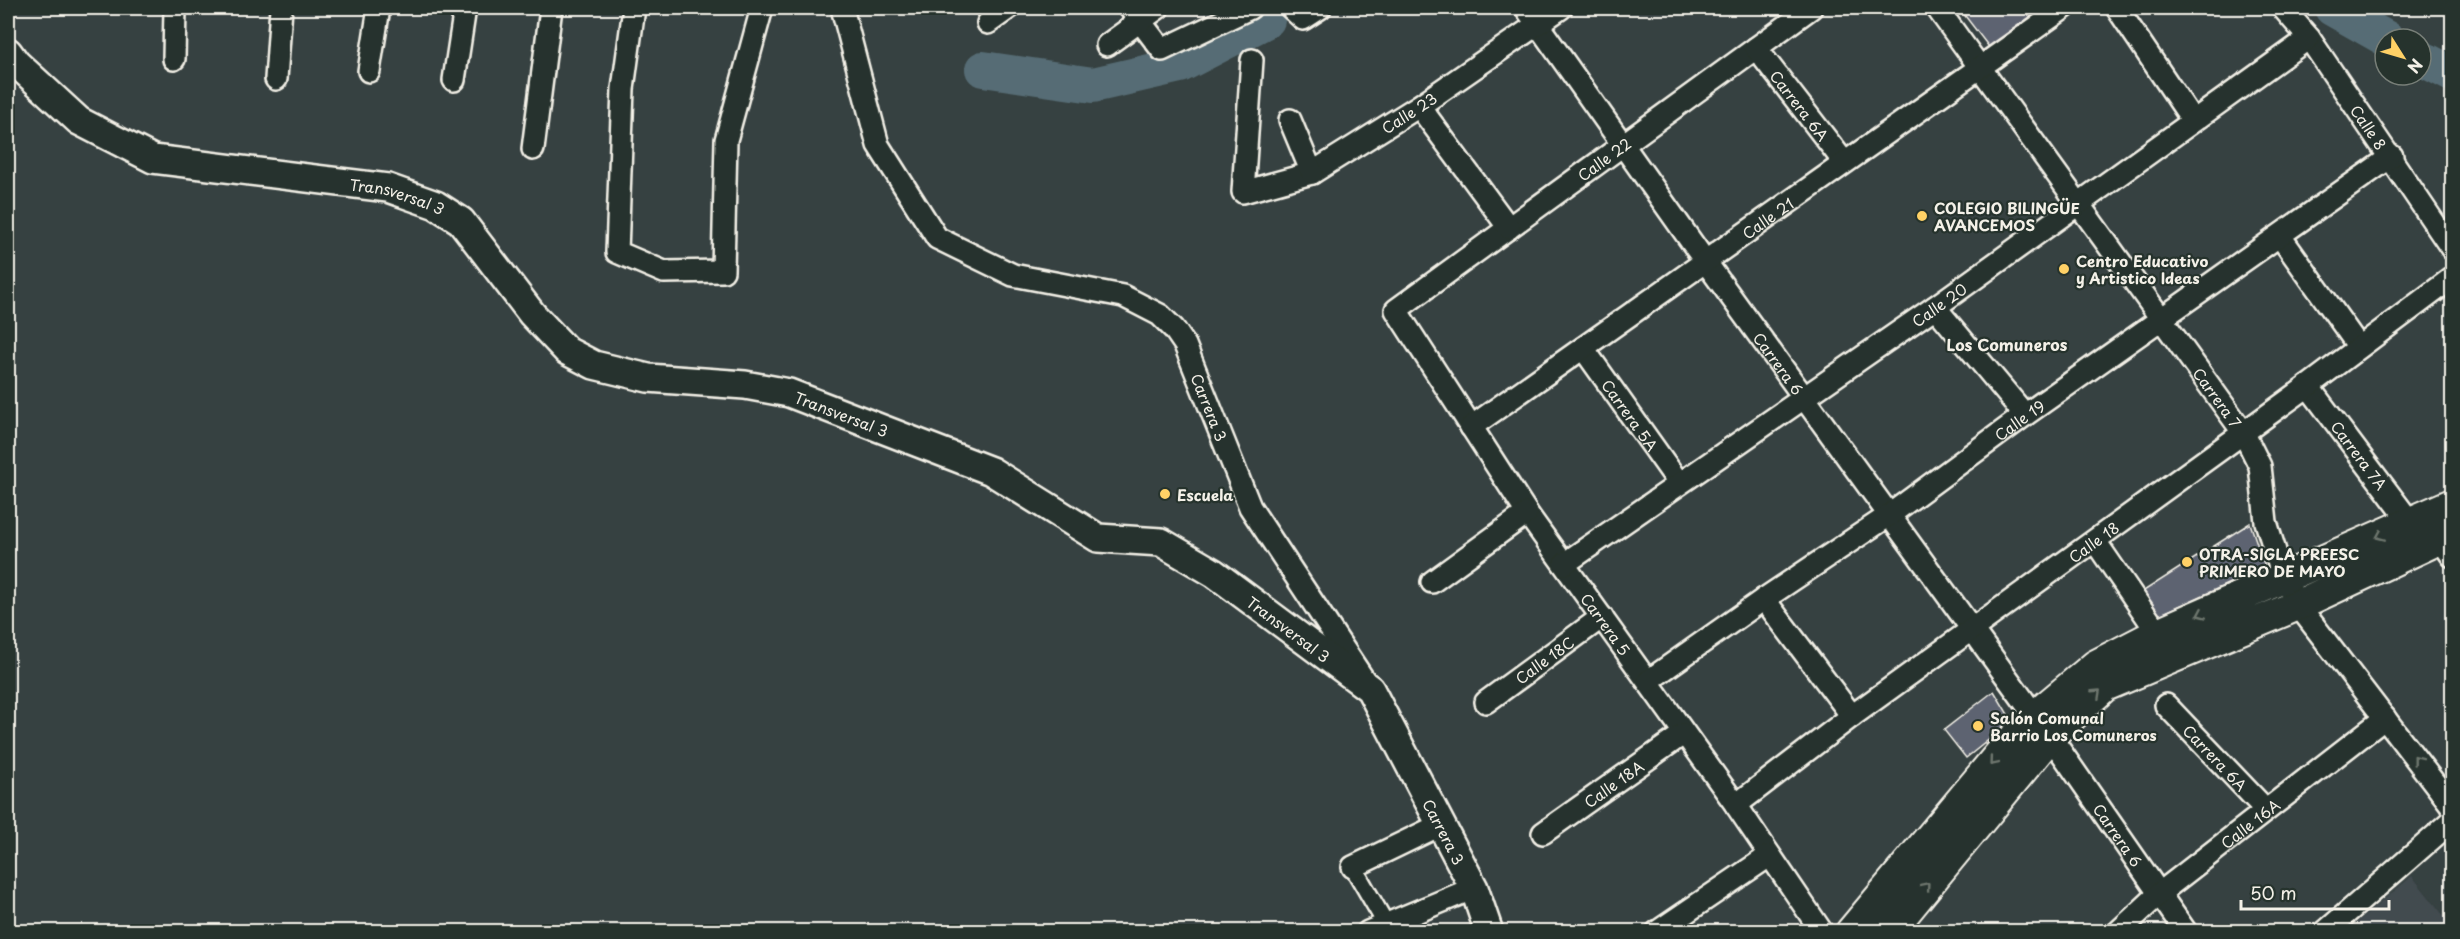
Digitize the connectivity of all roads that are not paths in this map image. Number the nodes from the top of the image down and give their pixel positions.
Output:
1 (175, 8) edge
2 (281, 8) edge
3 (379, 8) edge
4 (465, 8) edge
5 (551, 8) edge
6 (634, 8) edge
7 (762, 8) edge
8 (842, 8) edge
9 (1009, 8) edge
10 (1158, 8) edge
11 (1250, 8) edge
12 (1526, 8) edge
13 (1561, 8) edge
14 (1811, 8) edge
15 (1937, 8) edge
16 (2064, 8) edge
17 (2117, 8) edge
18 (2283, 8) edge
19 (1135, 14) edge
20 (988, 22) dead end
21 (1539, 25) junction
22 (2309, 38) junction
23 (1107, 45) dead end
24 (1756, 48) junction
25 (8, 52) edge
26 (174, 59) dead end
27 (1252, 60) dead end
28 (1979, 66) junction
29 (369, 71) dead end
30 (276, 79) dead end
31 (454, 80) dead end
32 (1419, 106) junction
33 (1290, 120) dead end
34 (2193, 121) junction
35 (1624, 144) junction
36 (533, 149) dead end
37 (2392, 156) junction
38 (1844, 162) junction
39 (1312, 173) junction
40 (2077, 203) junction
41 (2445, 222) edge
42 (1509, 228) junction
43 (2280, 236) junction
44 (2452, 249) edge
45 (1705, 261) junction
46 (2452, 278) edge
47 (1935, 307) junction
48 (1396, 310) joint
49 (2162, 320) junction
50 (2359, 346) junction
51 (1583, 348) junction
52 (2308, 386) junction
53 (1803, 398) junction
54 (2025, 415) junction
55 (1471, 427) junction
56 (2243, 432) junction
57 (1679, 483) junction
58 (2452, 504) edge
59 (1527, 513) junction
60 (1888, 516) junction
61 (2411, 522) junction
62 (2095, 541) junction
63 (2448, 543) edge
64 (1564, 564) junction
65 (2283, 577) junction
66 (1432, 582) dead end
67 (1764, 598) junction
68 (2298, 605) junction
69 (1602, 617) junction
70 (1971, 630) junction
71 (2158, 633) junction
72 (1648, 681) junction
73 (1370, 689) junction
74 (1486, 702) dead end
75 (2166, 705) dead end
76 (1852, 716) junction
77 (2385, 718) junction
78 (2042, 726) junction
79 (1683, 734) junction
80 (1736, 805) junction
81 (2452, 806) edge
82 (2266, 810) junction
83 (2452, 821) edge
84 (1442, 824) junction
85 (1543, 833) dead end
86 (1770, 856) junction
87 (1353, 867) joint
88 (1474, 888) junction
89 (2160, 893) junction
90 (1377, 928) edge
91 (1488, 932) edge
92 (1657, 932) edge
93 (1822, 932) edge
94 (1851, 932) edge
95 (1889, 932) edge
96 (2118, 932) edge
97 (2186, 932) edge
98 (2325, 932) edge

1 - 26 street
2 - 30 street
3 - 29 street
4 - 31 street
5 - 36 street
6 - 7 street
8 - 73 street, Carrera 3
9 - 20 street
10 - 19 street
11 - 19 street
12 - 21 street, Carrera 6
13 - 21 street, Calle 23
14 - 24 street, Calle 22
15 - 28 street, Carrera 7
16 - 28 street, Calle 21
17 - 34 street
18 - 22 street, Calle 8
19 - 23 street
21 - 32 street, Calle 23
21 - 35 street, Carrera 6
22 - 34 street, Calle 20
22 - 37 street, Calle 8
24 - 35 street, Calle 22
24 - 38 street, Carrera 6A
25 - 73 street, Transversal 3
27 - 39 street, Calle 23
28 - 38 street, Calle 21
28 - 40 street, Carrera 7
32 - 39 street, Calle 23
32 - 42 street
33 - 39 street
34 - 40 street, Calle 20
35 - 42 street, Calle 22
35 - 45 street, Carrera 6
37 - 41 street, Calle 8
37 - 43 street, Calle 19
38 - 45 street, Calle 21
40 - 47 street, Calle 20
40 - 49 street, Carrera 7
41 - 44 street, Calle 8
42 - 48 street, Calle 22
43 - 49 street, Calle 19
43 - 50 street
45 - 51 street, Calle 21
45 - 53 street, Carrera 6
46 - 50 street, Calle 18
47 - 53 street, Calle 20
47 - 54 street
48 - 55 street, Carrera 5
49 - 54 street, Calle 19
49 - 56 street, Carrera 7
50 - 52 street, Calle 18
51 - 55 street, Calle 21
51 - 57 street, Carrera 5A
52 - 56 street, Calle 18
52 - 61 street, Carrera 7A
53 - 57 street, Calle 20
53 - 60 street, Carrera 6
54 - 60 street, Calle 19
55 - 59 street, Carrera 5
56 - 62 street, Calle 18
56 - 65 street, Carrera 7
57 - 64 street, Calle 20
58 - 61 main road
59 - 64 street, Carrera 5
59 - 66 street
60 - 67 street, Calle 19
60 - 70 street, Carrera 6
61 -> 65 main road
62 - 70 street, Calle 18
62 - 71 street
63 - 68 main road
64 - 69 street, Carrera 5
65 - 68 street, Carrera 7
65 -> 71 main road
67 - 72 street, Calle 19
67 - 76 street
68 - 77 street, Carrera 7
78 -> 68 main road
69 - 72 street, Carrera 5
69 - 74 street, Calle 18C
70 - 76 street, Calle 18
70 - 78 street, Carrera 6
71 - 78 main road
72 - 79 street, Carrera 5
73 - 84 street, Carrera 3
75 - 82 street, Carrera 6A
76 - 80 street, Calle 18
81 -> 77 street, Carrera 7
77 - 82 street, Calle 16A
78 - 89 street, Carrera 6
78 -> 94 main road
95 -> 78 main road
79 - 80 street, Carrera 5
79 - 85 street, Calle 18A
80 - 86 street, Carrera 5
82 - 89 street, Calle 16A
83 - 98 street
84 - 87 street
84 - 88 street, Carrera 3
86 - 92 street
86 - 93 street, Carrera 5
87 - 90 street
88 - 90 street
88 - 91 street, Carrera 3
89 - 96 street, Calle 16A
89 - 97 street, Carrera 6

